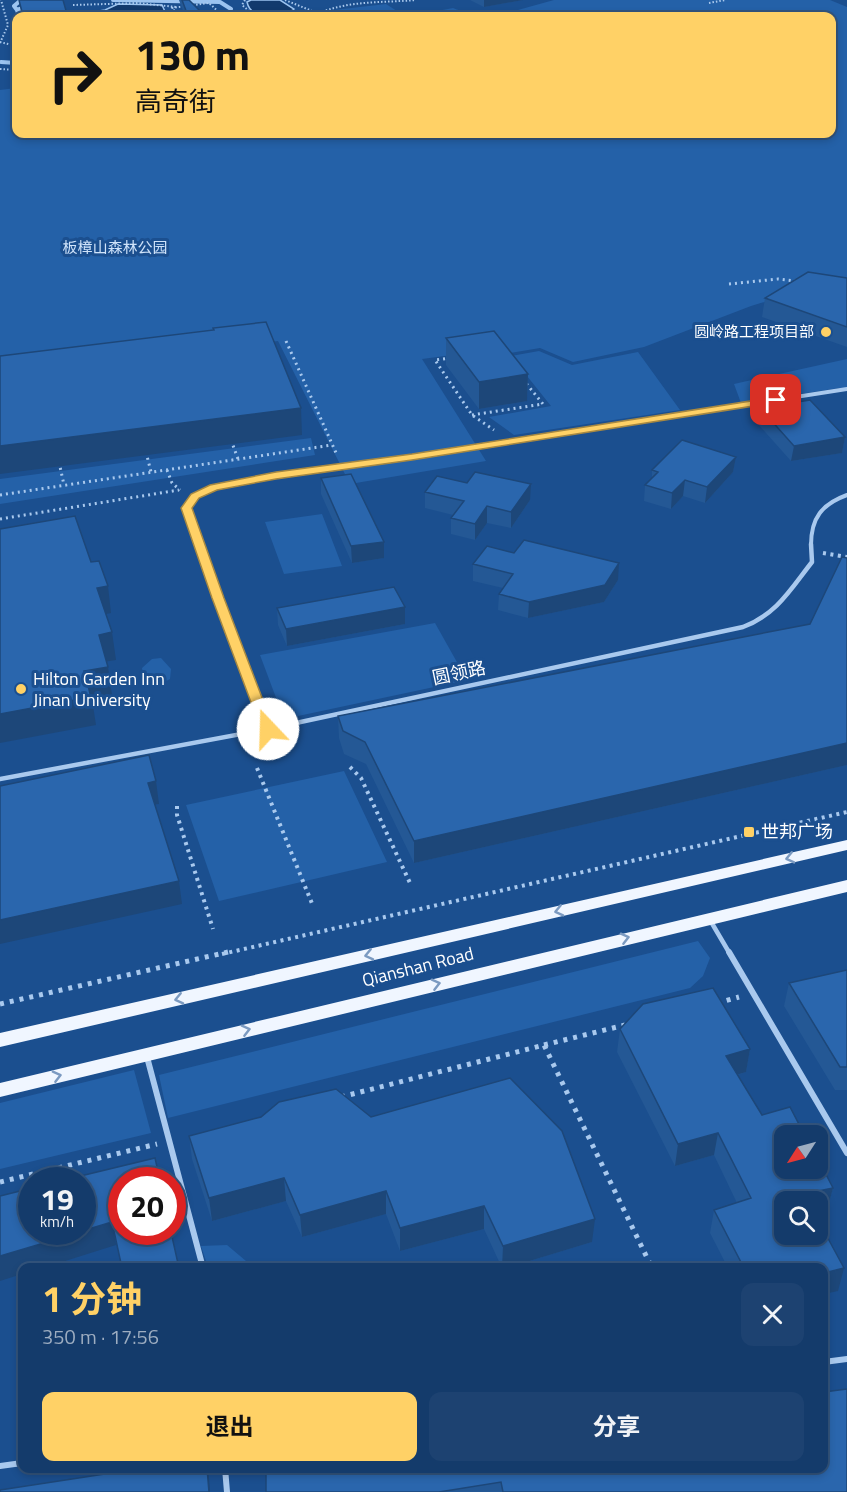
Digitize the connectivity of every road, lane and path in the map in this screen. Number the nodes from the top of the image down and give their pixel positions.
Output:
1 (1, 0) edge
2 (245, 0) edge
3 (285, 0) edge
4 (404, 0) edge
5 (416, 0) edge
6 (725, 0) edge
7 (709, 3) dead end
8 (73, 5) dead end
9 (176, 7) junction
10 (175, 12) edge
11 (219, 12) edge
12 (250, 12) edge
13 (312, 12) edge
14 (325, 12) edge
15 (0, 42) edge
16 (799, 281) edge
17 (729, 284) dead end
18 (286, 341) dead end
19 (457, 357) edge
20 (522, 378) edge
21 (847, 389) edge
22 (472, 415) junction
23 (231, 438) edge
24 (509, 441) junction
25 (332, 445) junction
26 (146, 450) edge
27 (238, 459) junction
28 (59, 462) edge
29 (342, 466) junction
30 (167, 470) junction
31 (151, 472) junction
32 (64, 485) junction
33 (179, 490) junction
34 (0, 495) edge
35 (847, 495) edge
36 (195, 496) junction
37 (0, 519) edge
38 (811, 551) junction
39 (847, 557) edge
40 (268, 729) junction
41 (350, 767) dead end
42 (257, 768) dead end
43 (0, 779) edge
44 (177, 806) dead end
45 (847, 812) edge
46 (847, 845) edge
47 (410, 883) dead end
48 (847, 886) edge
49 (313, 906) dead end
50 (709, 918) junction
51 (213, 929) dead end
52 (754, 994) junction
53 (0, 1004) edge
54 (707, 1005) edge
55 (637, 1022) edge
56 (0, 1040) edge
57 (544, 1045) junction
58 (146, 1055) junction
59 (0, 1090) edge
60 (340, 1097) edge
61 (169, 1142) junction
62 (847, 1154) edge
63 (0, 1182) edge
64 (202, 1263) edge
65 (650, 1263) edge
66 (847, 1359) edge
67 (828, 1361) edge
68 (18, 1464) edge
69 (0, 1466) edge
70 (225, 1473) edge
71 (226, 1492) edge

1 - 15 path
2 - 12 path
3 - 13 path
4 - 5 path
4 - 14 path
6 - 7 path
8 - 9 path
9 - 10 path
9 - 11 path
16 - 17 path
18 - 25 path
19 - 22 path
20 - 22 path
21 - 24 lane
22 - 24 path
23 - 27 path
24 - 29 lane
25 - 27 path
25 - 29 path
26 - 31 path
27 - 30 path
28 - 32 path
29 - 36 lane
30 - 31 path
30 - 33 path
31 - 32 path
32 - 34 path
33 - 36 path
33 - 37 path
35 - 38 lane, 圆领路
36 - 40 lane
38 - 39 path
38 - 40 lane, 圆领路
40 - 43 lane, 圆领路
41 - 47 path
42 - 49 path
44 - 51 path
45 - 53 path
46 -> 56 main road, Qianshan Road
48 - 50 main road, Qianshan Road
50 - 52 lane
58 -> 50 main road, Qianshan Road
52 - 54 path
52 - 62 lane
55 - 57 path
57 - 60 path
57 - 65 path
59 -> 58 main road, Qianshan Road
58 - 61 lane
61 - 63 path
61 - 64 lane
66 - 67 lane
68 - 69 lane
70 - 71 lane

